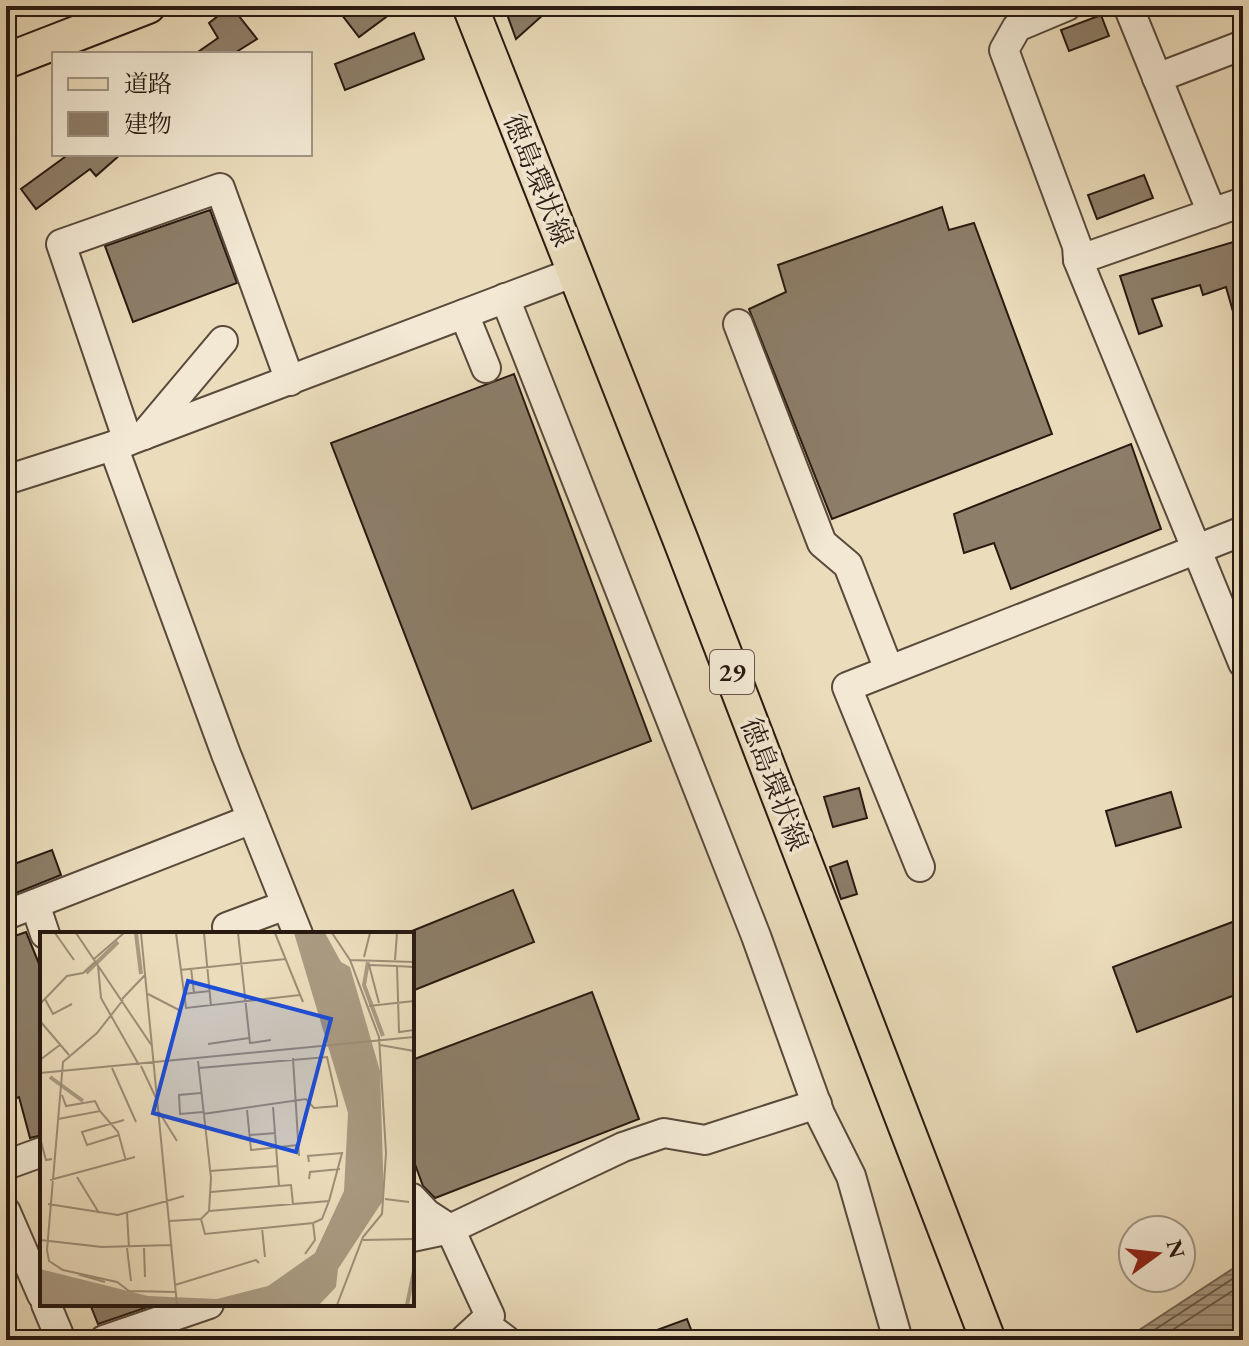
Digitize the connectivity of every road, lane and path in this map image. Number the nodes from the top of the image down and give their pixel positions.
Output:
1 (148, 6) edge
2 (470, 6) edge
3 (1067, 6) edge
4 (1128, 6) edge
5 (118, 14) edge
6 (1243, 45) edge
7 (19, 56) edge
8 (1157, 78) junction
9 (6, 81) edge
10 (1243, 202) edge
11 (1212, 213) junction
12 (1078, 260) junction
13 (567, 275) dead end
14 (505, 298) junction
15 (464, 314) junction
16 (738, 324) dead end
17 (223, 341) dead end
18 (486, 368) dead end
19 (290, 381) junction
20 (128, 441) junction
21 (6, 480) edge
22 (1243, 531) edge
23 (1196, 549) junction
24 (1243, 663) edge
25 (889, 670) junction
26 (252, 819) junction
27 (920, 867) dead end
28 (35, 904) junction
29 (286, 905) junction
30 (6, 915) edge
31 (227, 927) dead end
32 (44, 932) edge
33 (297, 932) edge
34 (817, 1104) junction
35 (40, 1153) edge
36 (6, 1165) edge
37 (414, 1200) edge
38 (6, 1212) edge
39 (450, 1229) junction
40 (414, 1237) edge
41 (40, 1290) edge
42 (47, 1306) edge
43 (203, 1306) edge
44 (474, 1332) edge
45 (61, 1340) edge
46 (104, 1340) edge
47 (506, 1340) edge
48 (898, 1340) edge
49 (988, 1340) edge

1 - 5 main road
2 - 49 main road, 徳島環状線 / 29
3 - 12 street
4 - 8 street
5 - 7 main road
6 - 8 street
7 - 9 street
8 - 11 street
10 - 11 street
11 - 12 street
12 - 23 street
13 - 14 street
14 - 15 street
14 - 34 street
15 - 18 street
15 - 19 street
16 - 25 street
17 - 20 street
19 - 20 street
19 - 20 street
20 - 21 street
20 - 26 street
22 - 23 street
23 - 24 street
23 - 25 street
25 - 27 street
26 - 28 street
26 - 29 street
28 - 30 street
28 - 32 street
29 - 31 street
29 - 33 street
34 - 39 street
34 - 48 street
35 - 36 street
37 - 39 street
38 - 41 street
39 - 40 street
39 - 44 street
42 - 45 street
43 - 46 street
44 - 47 street

